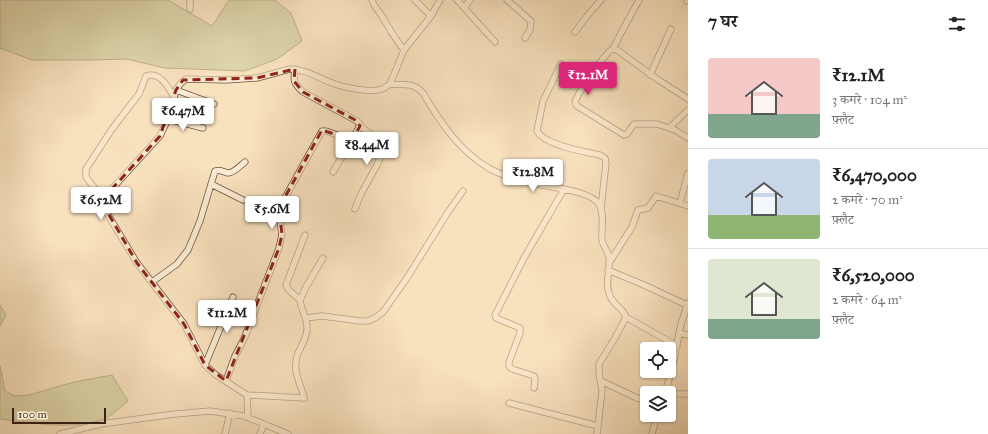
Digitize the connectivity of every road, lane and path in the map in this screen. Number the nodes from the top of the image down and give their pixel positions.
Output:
1 (190, 0) edge
2 (372, 0) edge
3 (415, 0) edge
4 (440, 0) edge
5 (456, 0) edge
6 (470, 0) edge
7 (507, 0) edge
8 (601, 0) edge
9 (639, 0) edge
10 (190, 8) dead end
11 (464, 8) junction
12 (431, 16) junction
13 (672, 29) dead end
14 (575, 32) dead end
15 (526, 38) dead end
16 (495, 42) dead end
17 (614, 49) junction
18 (404, 50) junction
19 (561, 64) dead end
20 (295, 69) junction
21 (650, 75) junction
22 (390, 84) junction
23 (176, 90) junction
24 (174, 97) junction
25 (688, 99) edge
26 (214, 104) dead end
27 (688, 110) edge
28 (168, 119) junction
29 (360, 126) junction
30 (203, 128) dead end
31 (669, 128) junction
32 (688, 138) edge
33 (352, 140) junction
34 (245, 162) dead end
35 (333, 172) dead end
36 (688, 173) edge
37 (211, 184) junction
38 (564, 189) junction
39 (463, 191) dead end
40 (243, 200) dead end
41 (101, 201) junction
42 (680, 203) junction
43 (688, 206) edge
44 (600, 208) junction
45 (355, 209) dead end
46 (305, 235) dead end
47 (323, 258) dead end
48 (609, 263) junction
49 (608, 270) junction
50 (152, 282) junction
51 (233, 297) dead end
52 (300, 300) junction
53 (687, 304) edge
54 (626, 317) junction
55 (306, 318) junction
56 (679, 333) junction
57 (688, 335) edge
58 (669, 342) edge
59 (676, 346) edge
60 (205, 365) junction
61 (226, 381) junction
62 (601, 381) junction
63 (534, 388) dead end
64 (676, 394) edge
65 (688, 394) edge
66 (247, 395) junction
67 (640, 398) edge
68 (508, 403) dead end
69 (230, 413) junction
70 (248, 417) junction
71 (655, 422) edge
72 (264, 424) junction
73 (598, 426) junction
74 (60, 434) edge
75 (225, 434) edge
76 (260, 434) edge
77 (288, 434) edge
78 (597, 434) edge
79 (652, 434) edge

1 - 10 street
2 - 18 street
3 - 12 street
4 - 12 street
5 - 11 street
6 - 11 street
7 - 15 street
8 - 14 street
9 - 17 street
11 - 16 street
12 - 18 street
13 - 21 street
17 - 21 street
17 - 31 street
18 - 22 street
19 - 44 street
20 - 22 street
20 - 23 street
20 - 29 street
21 - 25 street
22 - 38 street
23 - 24 street
23 - 26 street
24 - 28 street
24 - 41 street
27 - 31 street
28 - 30 street
28 - 41 street
29 - 33 street
29 - 45 street
31 - 32 street
33 - 35 street
33 - 61 street
34 - 37 street
36 - 42 street
37 - 40 street
37 - 50 street
38 - 44 street
38 - 63 street
39 - 55 street
41 - 50 street
42 - 43 street
42 - 48 street
44 - 48 street
46 - 52 street
47 - 52 street
48 - 49 street
49 - 53 street
49 - 54 street
50 - 60 street
51 - 60 street
52 - 55 street
53 - 56 street
54 - 58 street
54 - 62 street
55 - 66 street
56 - 57 street
56 - 59 street
60 - 61 street
61 - 66 street
62 - 67 street
62 - 73 street
64 - 65 street
66 - 70 street
68 - 73 street
69 - 70 street
69 - 74 street
69 - 75 street
70 - 72 street
71 - 79 street
72 - 76 street
72 - 77 street
73 - 78 street

